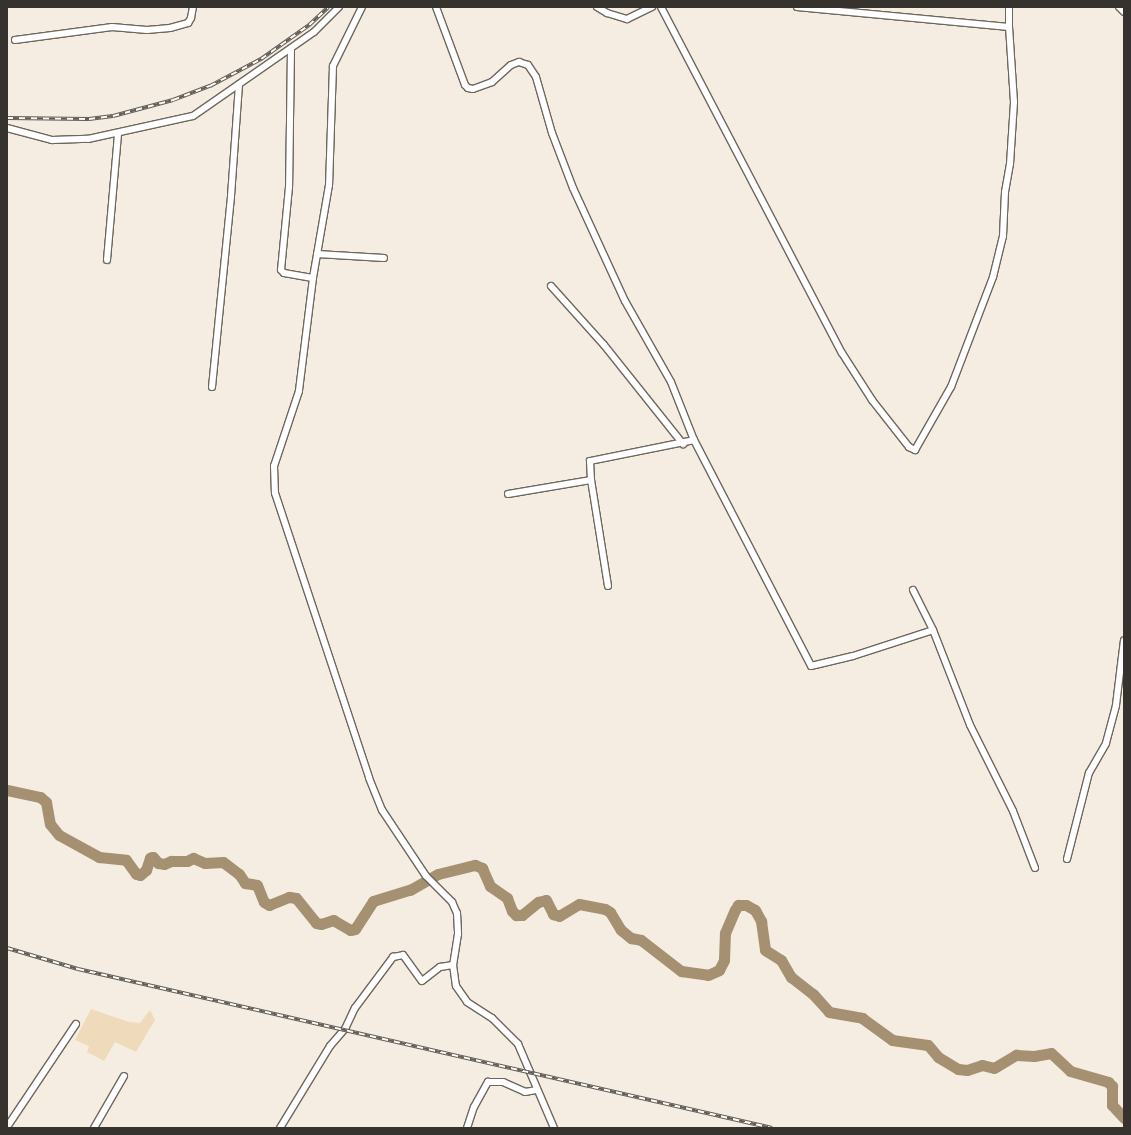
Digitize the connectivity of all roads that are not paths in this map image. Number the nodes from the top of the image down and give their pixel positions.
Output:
1 (192, 7) edge
2 (339, 7) edge
3 (362, 7) edge
4 (436, 7) edge
5 (596, 7) edge
6 (652, 7) edge
7 (661, 7) edge
8 (797, 7) edge
9 (1009, 7) edge
10 (1119, 7) edge
11 (1124, 12) edge
12 (1009, 27) junction
13 (15, 40) dead end
14 (291, 49) junction
15 (239, 84) junction
16 (7, 128) edge
17 (118, 134) junction
18 (317, 254) junction
19 (384, 258) dead end
20 (107, 260) dead end
21 (313, 278) junction
22 (551, 286) dead end
23 (212, 387) dead end
24 (694, 440) junction
25 (683, 444) junction
26 (590, 480) junction
27 (508, 494) dead end
28 (608, 586) dead end
29 (913, 590) dead end
30 (933, 630) junction
31 (1124, 640) edge
32 (1067, 859) dead end
33 (1035, 868) dead end
34 (453, 965) junction
35 (76, 1024) dead end
36 (124, 1076) dead end
37 (536, 1090) junction
38 (7, 1127) edge
39 (94, 1128) edge
40 (280, 1128) edge
41 (467, 1128) edge
42 (554, 1128) edge

1 - 13 street
2 - 14 street
3 - 18 street
4 - 24 street
5 - 6 street
7 - 12 street
8 - 12 street
9 - 12 street
10 - 11 street
14 - 15 street
14 - 21 street
15 - 17 street
15 - 23 street
16 - 17 street
17 - 20 street
18 - 19 street
18 - 21 street
21 - 34 street
22 - 25 street
24 - 25 street
24 - 30 street
25 - 26 street
26 - 27 street
26 - 28 street
29 - 30 street
30 - 33 street
31 - 32 street
34 - 37 street
34 - 40 street
35 - 38 street
36 - 39 street
37 - 41 street
37 - 42 street

